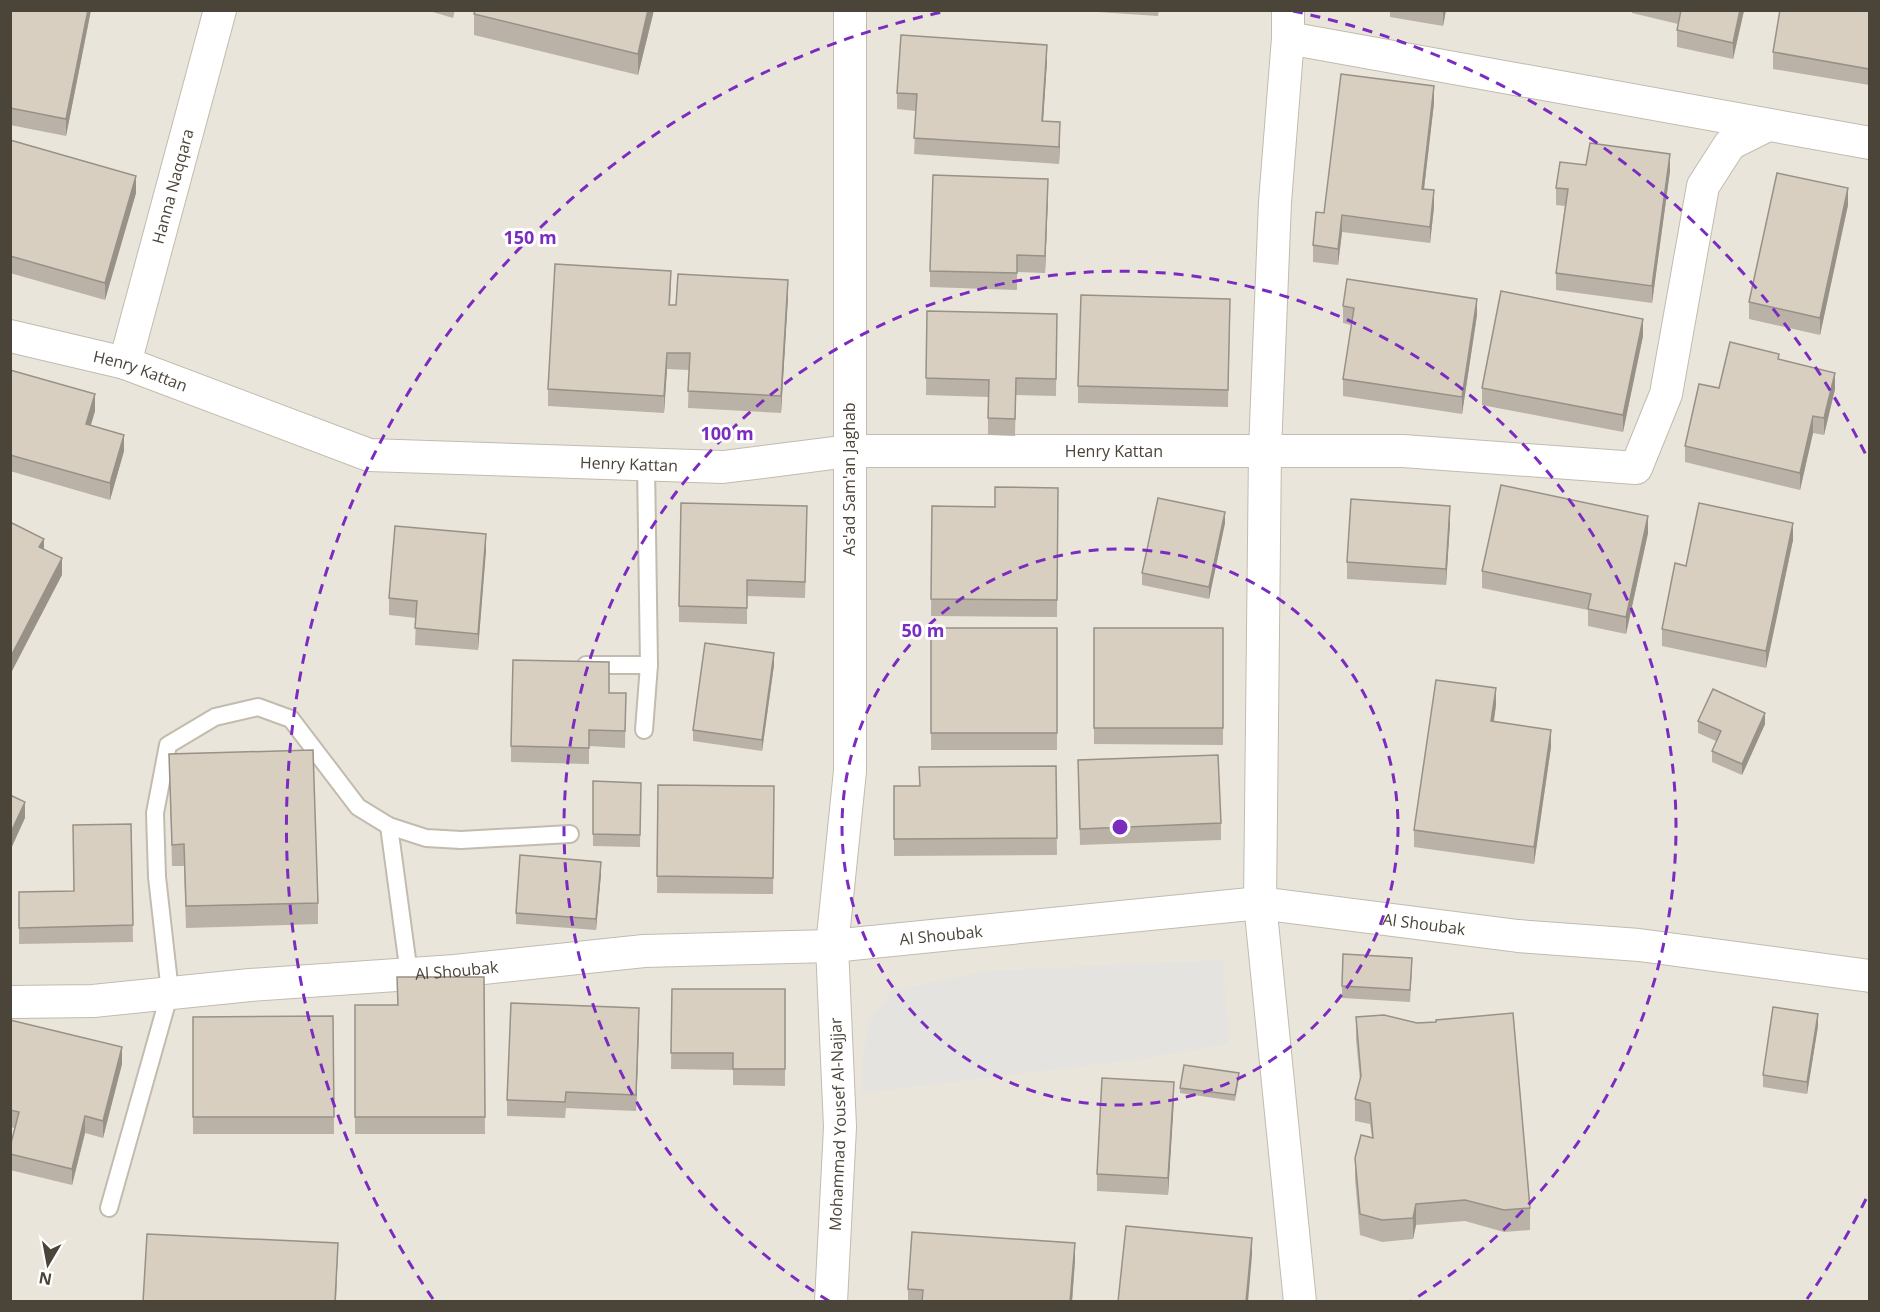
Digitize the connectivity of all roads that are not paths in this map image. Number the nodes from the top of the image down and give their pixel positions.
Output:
1 (220, 10) edge
2 (850, 10) edge
3 (1288, 24) edge
4 (1768, 124) junction
5 (1869, 143) edge
6 (10, 336) edge
7 (125, 363) junction
8 (1265, 450) junction
9 (849, 452) junction
10 (646, 465) junction
11 (567, 665) edge
12 (649, 665) junction
13 (644, 730) dead end
14 (389, 826) junction
15 (570, 834) dead end
16 (1260, 903) junction
17 (832, 946) junction
18 (409, 974) junction
19 (1869, 976) edge
20 (170, 992) junction
21 (10, 1002) edge
22 (110, 1208) dead end
23 (831, 1302) edge
24 (1300, 1302) edge

1 - 7 street, Hanna Naqqara
2 - 9 street, As'ad Sam'an Jaghab
3 - 4 street
3 - 8 street
4 - 5 street
4 - 8 street, Henry Kattan
6 - 7 street, Henry Kattan
7 - 10 street, Henry Kattan
8 - 9 street, Henry Kattan
8 - 16 street
9 - 10 street, Henry Kattan
9 - 17 street, As'ad Sam'an Jaghab
10 - 12 lane
11 - 12 lane
12 - 13 lane
14 - 15 lane
14 - 18 lane
14 - 20 lane
16 - 17 street, Al Shoubak
16 - 19 street, Al Shoubak
16 - 24 street
17 - 18 street, Al Shoubak
17 - 23 street, Mohammad Yousef Al-Najjar
18 - 20 street, Al Shoubak
20 - 21 street, Al Shoubak
20 - 22 lane

